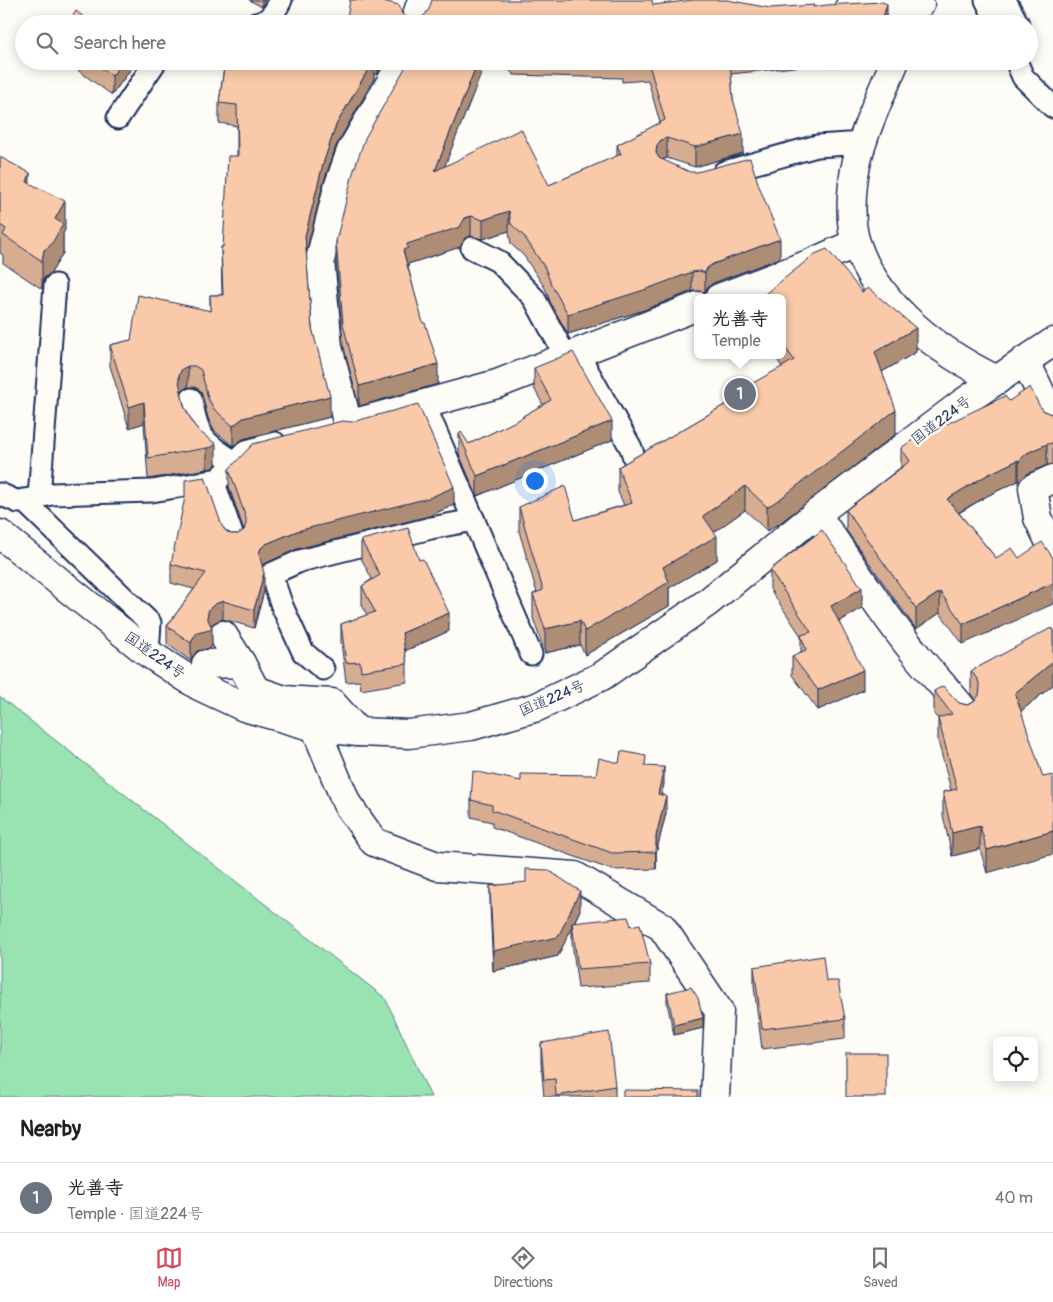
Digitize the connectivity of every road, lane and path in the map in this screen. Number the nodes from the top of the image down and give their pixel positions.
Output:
1 (281, 0) edge
2 (986, 0) edge
3 (1005, 0) edge
4 (826, 9) edge
5 (918, 9) edge
6 (271, 15) edge
7 (994, 15) edge
8 (1013, 15) edge
9 (150, 70) edge
10 (399, 70) edge
11 (891, 70) edge
12 (1020, 70) edge
13 (1053, 107) edge
14 (118, 118) dead end
15 (863, 143) junction
16 (702, 178) edge
17 (856, 242) junction
18 (472, 248) dead end
19 (55, 285) dead end
20 (730, 294) edge
21 (694, 308) edge
22 (1053, 342) edge
23 (571, 354) junction
24 (1025, 360) junction
25 (997, 380) junction
26 (191, 399) dead end
27 (424, 404) junction
28 (1053, 419) edge
29 (292, 439) edge
30 (235, 462) junction
31 (636, 464) edge
32 (1053, 479) edge
33 (213, 480) junction
34 (0, 494) edge
35 (31, 498) junction
36 (816, 514) junction
37 (474, 520) junction
38 (0, 534) edge
39 (234, 540) edge
40 (1053, 549) edge
41 (223, 635) dead end
42 (148, 653) junction
43 (531, 654) dead end
44 (241, 663) junction
45 (206, 664) dead end
46 (323, 669) dead end
47 (965, 712) edge
48 (315, 727) junction
49 (358, 732) junction
50 (715, 1097) edge

1 - 6 lane
2 - 7 lane
3 - 8 lane
4 - 5 main road
9 - 14 lane
10 - 27 main road
11 - 15 main road
12 - 13 lane
15 - 16 lane
15 - 17 main road
17 - 20 main road
17 - 25 main road
18 - 23 lane
19 - 35 lane
21 - 23 main road
22 - 24 main road, 国道224号
23 - 27 main road
23 - 31 lane
24 - 25 main road, 国道224号
24 - 28 main road
25 - 36 main road, 国道224号
26 - 30 lane
27 - 37 lane
29 - 30 lane
30 - 33 lane
32 - 40 main road
33 - 35 lane
33 - 39 lane
34 - 35 lane
35 - 42 lane
36 - 47 main road
36 - 49 main road, 国道224号
37 - 43 lane
37 - 46 lane
38 - 42 main road, 国道224号
41 - 44 main road
42 - 48 main road, 国道224号
44 - 45 main road
44 - 49 main road
48 - 49 main road, 国道224号
48 - 50 main road

